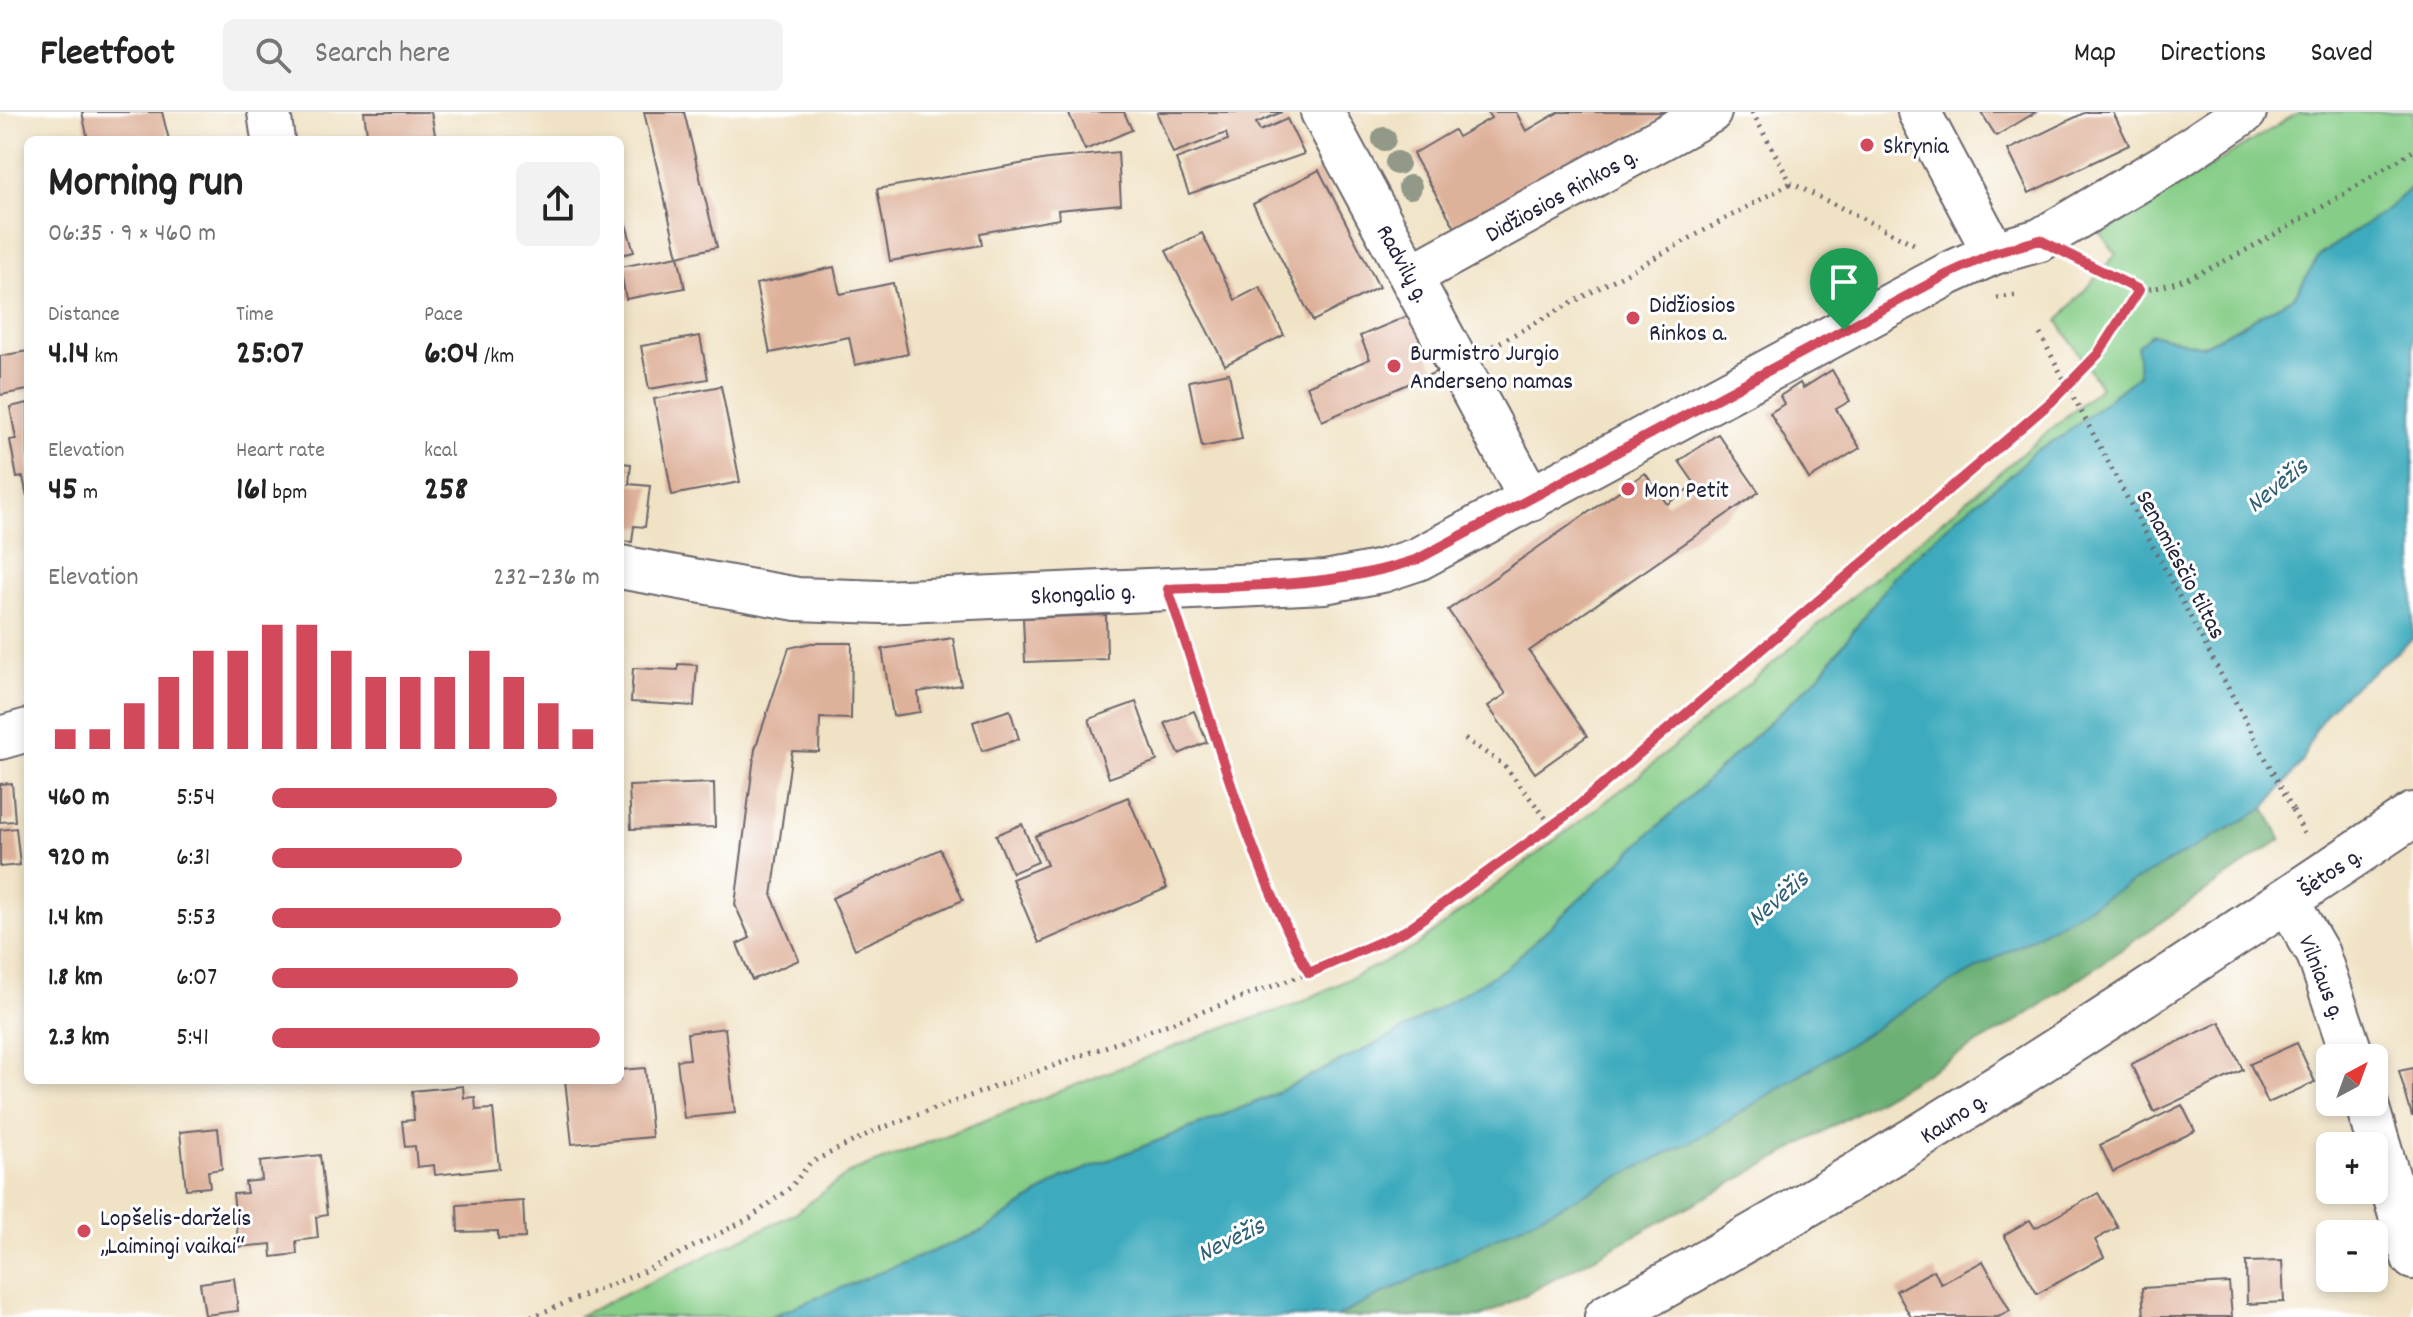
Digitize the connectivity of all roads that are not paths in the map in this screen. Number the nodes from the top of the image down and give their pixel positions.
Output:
1 (269, 112) edge
2 (1322, 112) edge
3 (1710, 112) edge
4 (2245, 112) edge
5 (1923, 114) edge
6 (272, 136) edge
7 (1994, 253) junction
8 (1411, 276) junction
9 (1531, 500) junction
10 (624, 568) edge
11 (24, 731) edge
12 (0, 738) edge
13 (2413, 815) edge
14 (2287, 900) junction
15 (2348, 1044) edge
16 (2370, 1116) edge
17 (2413, 1258) edge
18 (1607, 1317) edge

1 - 6 street
2 - 8 street, Radvilų g.
3 - 8 street, Didžiosios Rinkos g.
4 - 7 street
5 - 7 street
7 - 9 street
8 - 9 street, Radvilų g.
9 - 10 street, Skongalio g.
11 - 12 street
13 - 14 main road, Šėtos g.
14 - 15 street, Vilniaus g.
14 - 18 main road, Kauno g.
16 - 17 street

